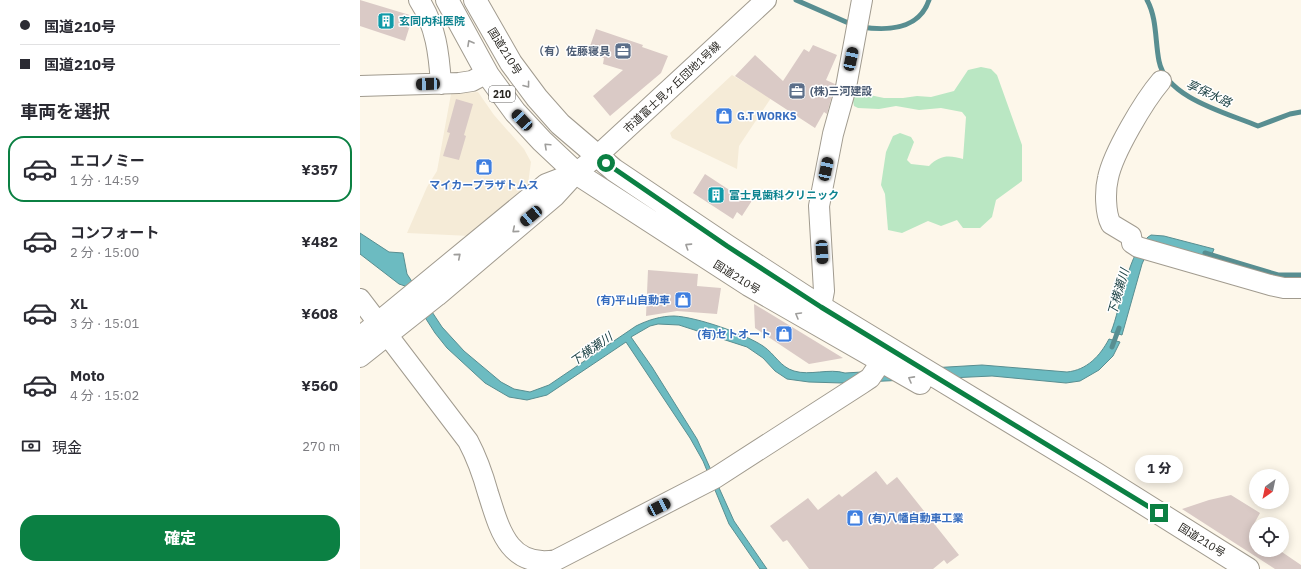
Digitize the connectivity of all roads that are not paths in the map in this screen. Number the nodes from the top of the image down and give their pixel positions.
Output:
1 (419, 0) edge
2 (447, 0) edge
3 (766, 0) edge
4 (862, 0) edge
5 (477, 1) edge
6 (487, 73) junction
7 (1161, 81) dead end
8 (441, 84) junction
9 (360, 86) edge
10 (597, 156) junction
11 (576, 173) junction
12 (1301, 288) edge
13 (360, 299) edge
14 (821, 307) junction
15 (383, 329) junction
16 (360, 337) edge
17 (360, 357) edge
18 (882, 362) junction
19 (1095, 473) junction
20 (536, 567) edge
21 (1248, 569) edge

1 - 8 street
6 -> 2 highway, 国道210号 / 210
3 - 10 street, 市道富士見ヶ丘団地1号線
4 - 14 street
5 -> 10 highway, 国道210号 / 210
6 - 8 street
11 -> 6 highway, 国道210号 / 210
7 - 12 street
8 - 9 street
10 - 11 street, 市道富士見ヶ丘団地1号線
10 - 14 highway, 国道210号 / 210
11 - 15 street, 市道富士見ヶ丘団地1号線
18 -> 11 highway, 国道210号 / 210
13 - 15 street
14 - 19 highway, 国道210号 / 210
15 - 16 street
15 - 17 street
15 - 20 street
19 -> 18 highway, 国道210号 / 210
18 - 20 street
19 - 21 highway, 国道210号 / 210

